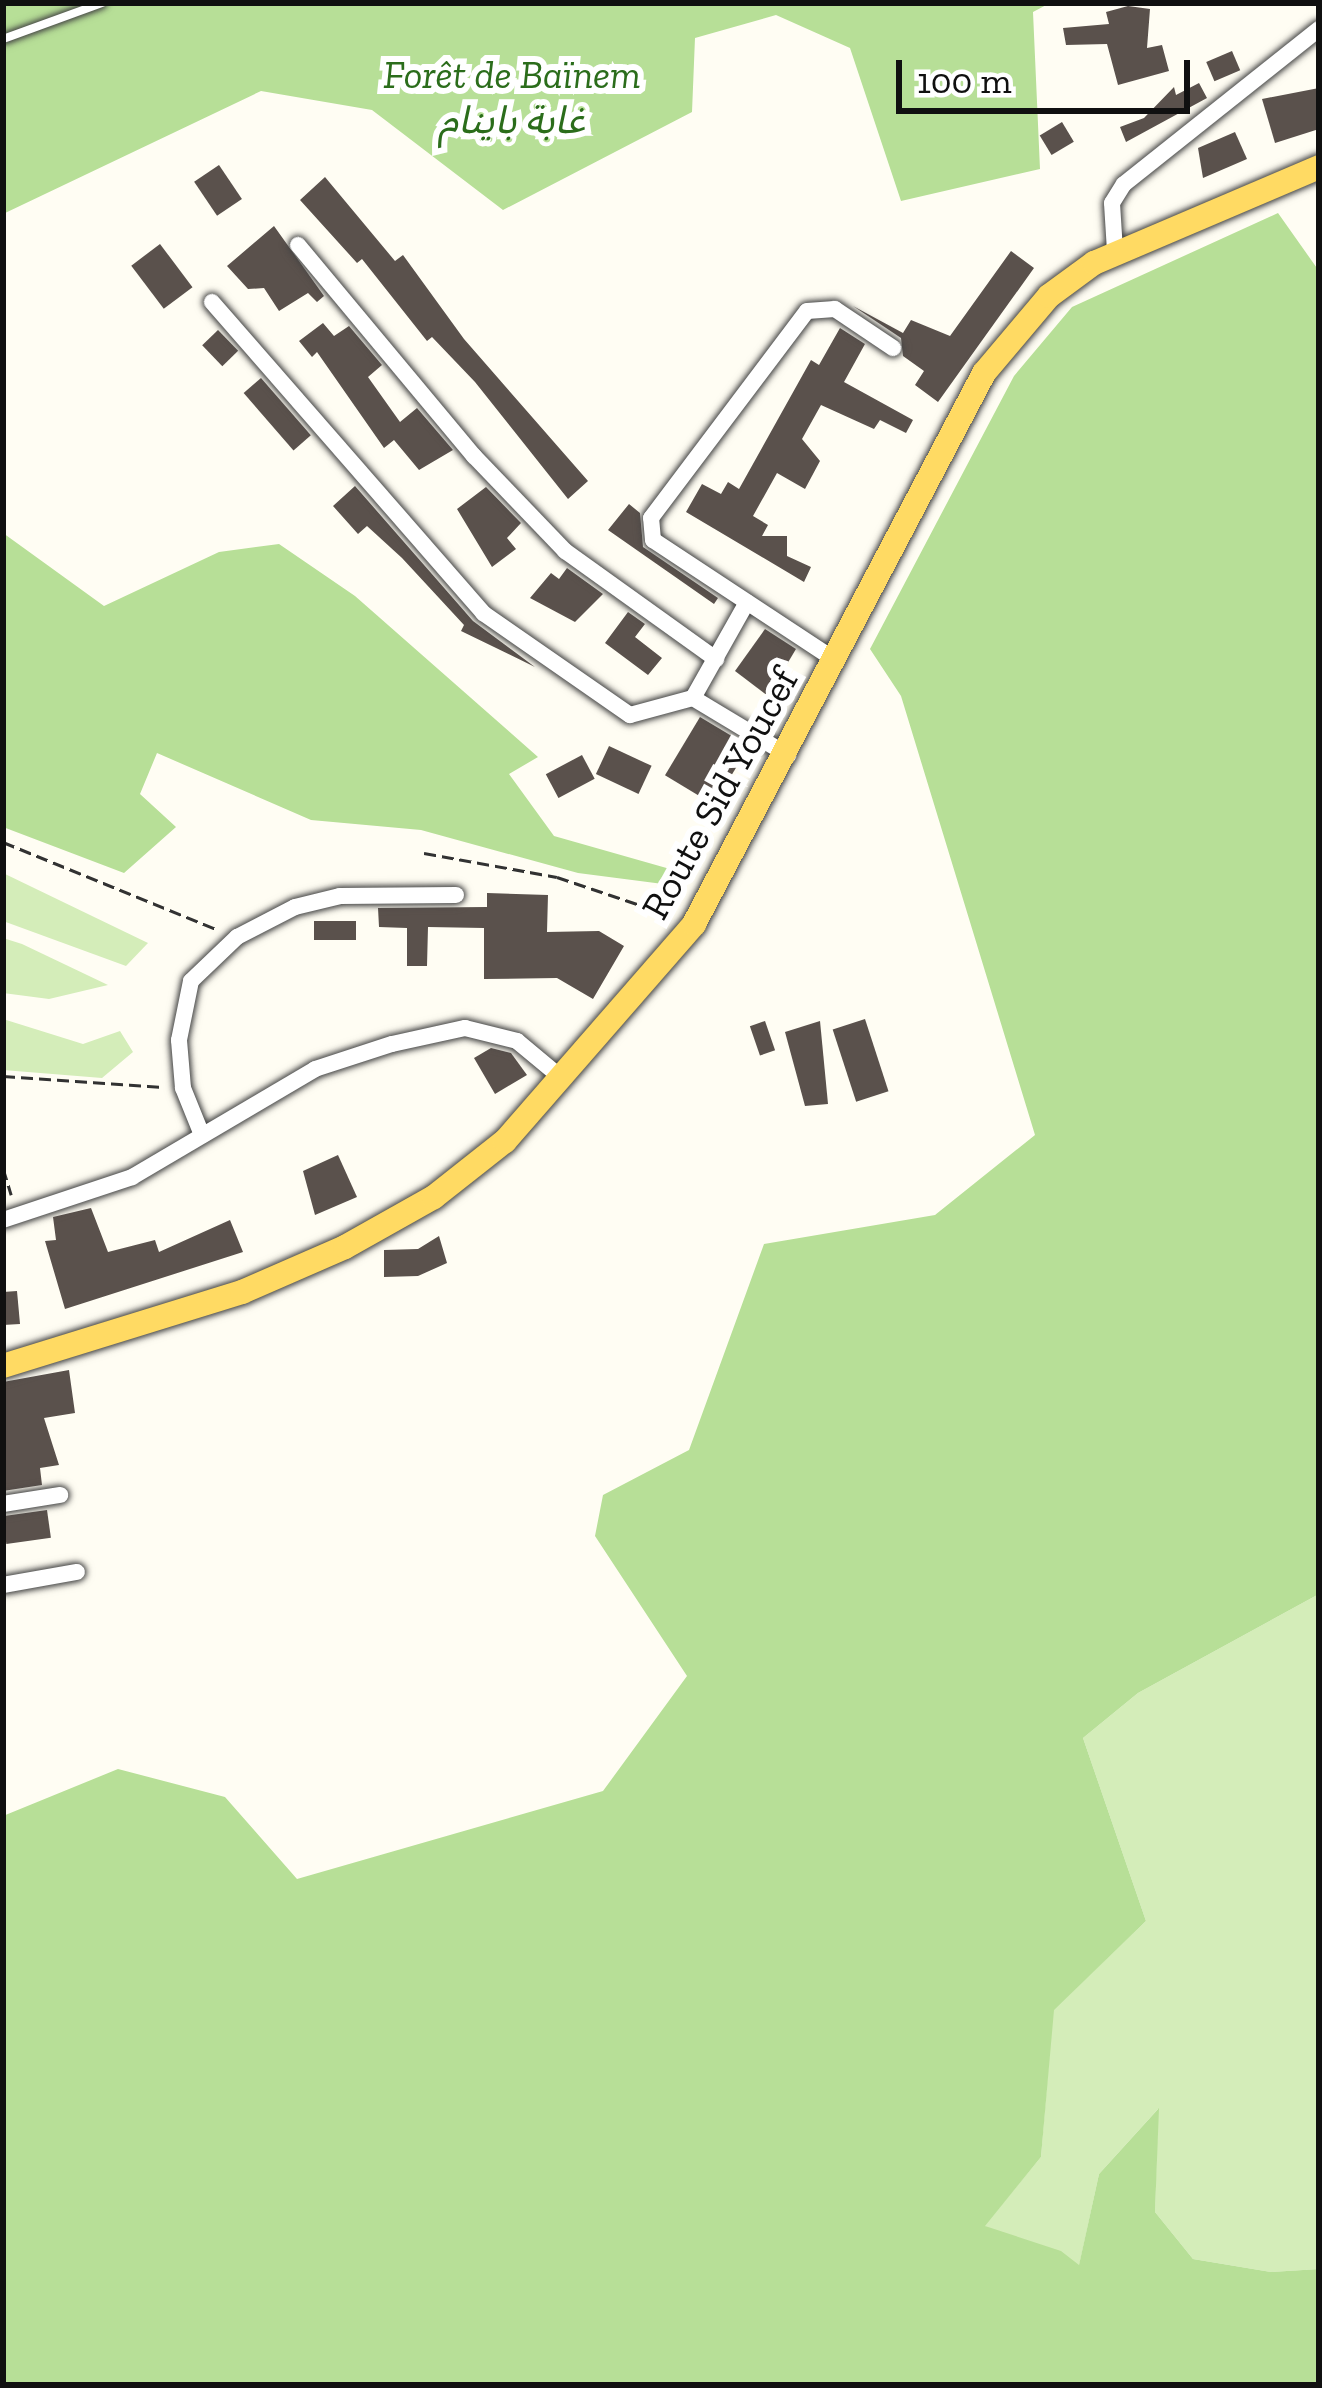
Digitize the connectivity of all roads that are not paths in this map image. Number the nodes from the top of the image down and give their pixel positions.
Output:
1 (102, 3) edge
2 (1319, 29) edge
3 (3, 39) edge
4 (1319, 167) edge
5 (298, 244) dead end
6 (1114, 251) junction
7 (212, 302) dead end
8 (893, 348) dead end
9 (747, 602) junction
10 (716, 659) junction
11 (835, 660) junction
12 (693, 698) junction
13 (788, 754) junction
14 (455, 895) dead end
15 (559, 1076) junction
16 (202, 1136) junction
17 (10, 1219) edge
18 (3, 1366) edge
19 (60, 1495) dead end
20 (3, 1504) edge
21 (77, 1572) dead end
22 (3, 1585) edge

1 - 3 lane
2 - 6 street
4 - 6 main road, Route Sid Youcef
5 - 10 street
6 - 11 main road, Route Sid Youcef
7 - 12 street
8 - 9 street
9 - 10 street
9 - 11 street
10 - 12 street
11 - 13 main road, Route Sid Youcef
12 - 13 street
13 - 15 main road, Route Sid Youcef
14 - 16 street
15 - 16 street
15 - 18 main road, Route Sid Youcef
16 - 17 street
19 - 20 street
21 - 22 street

